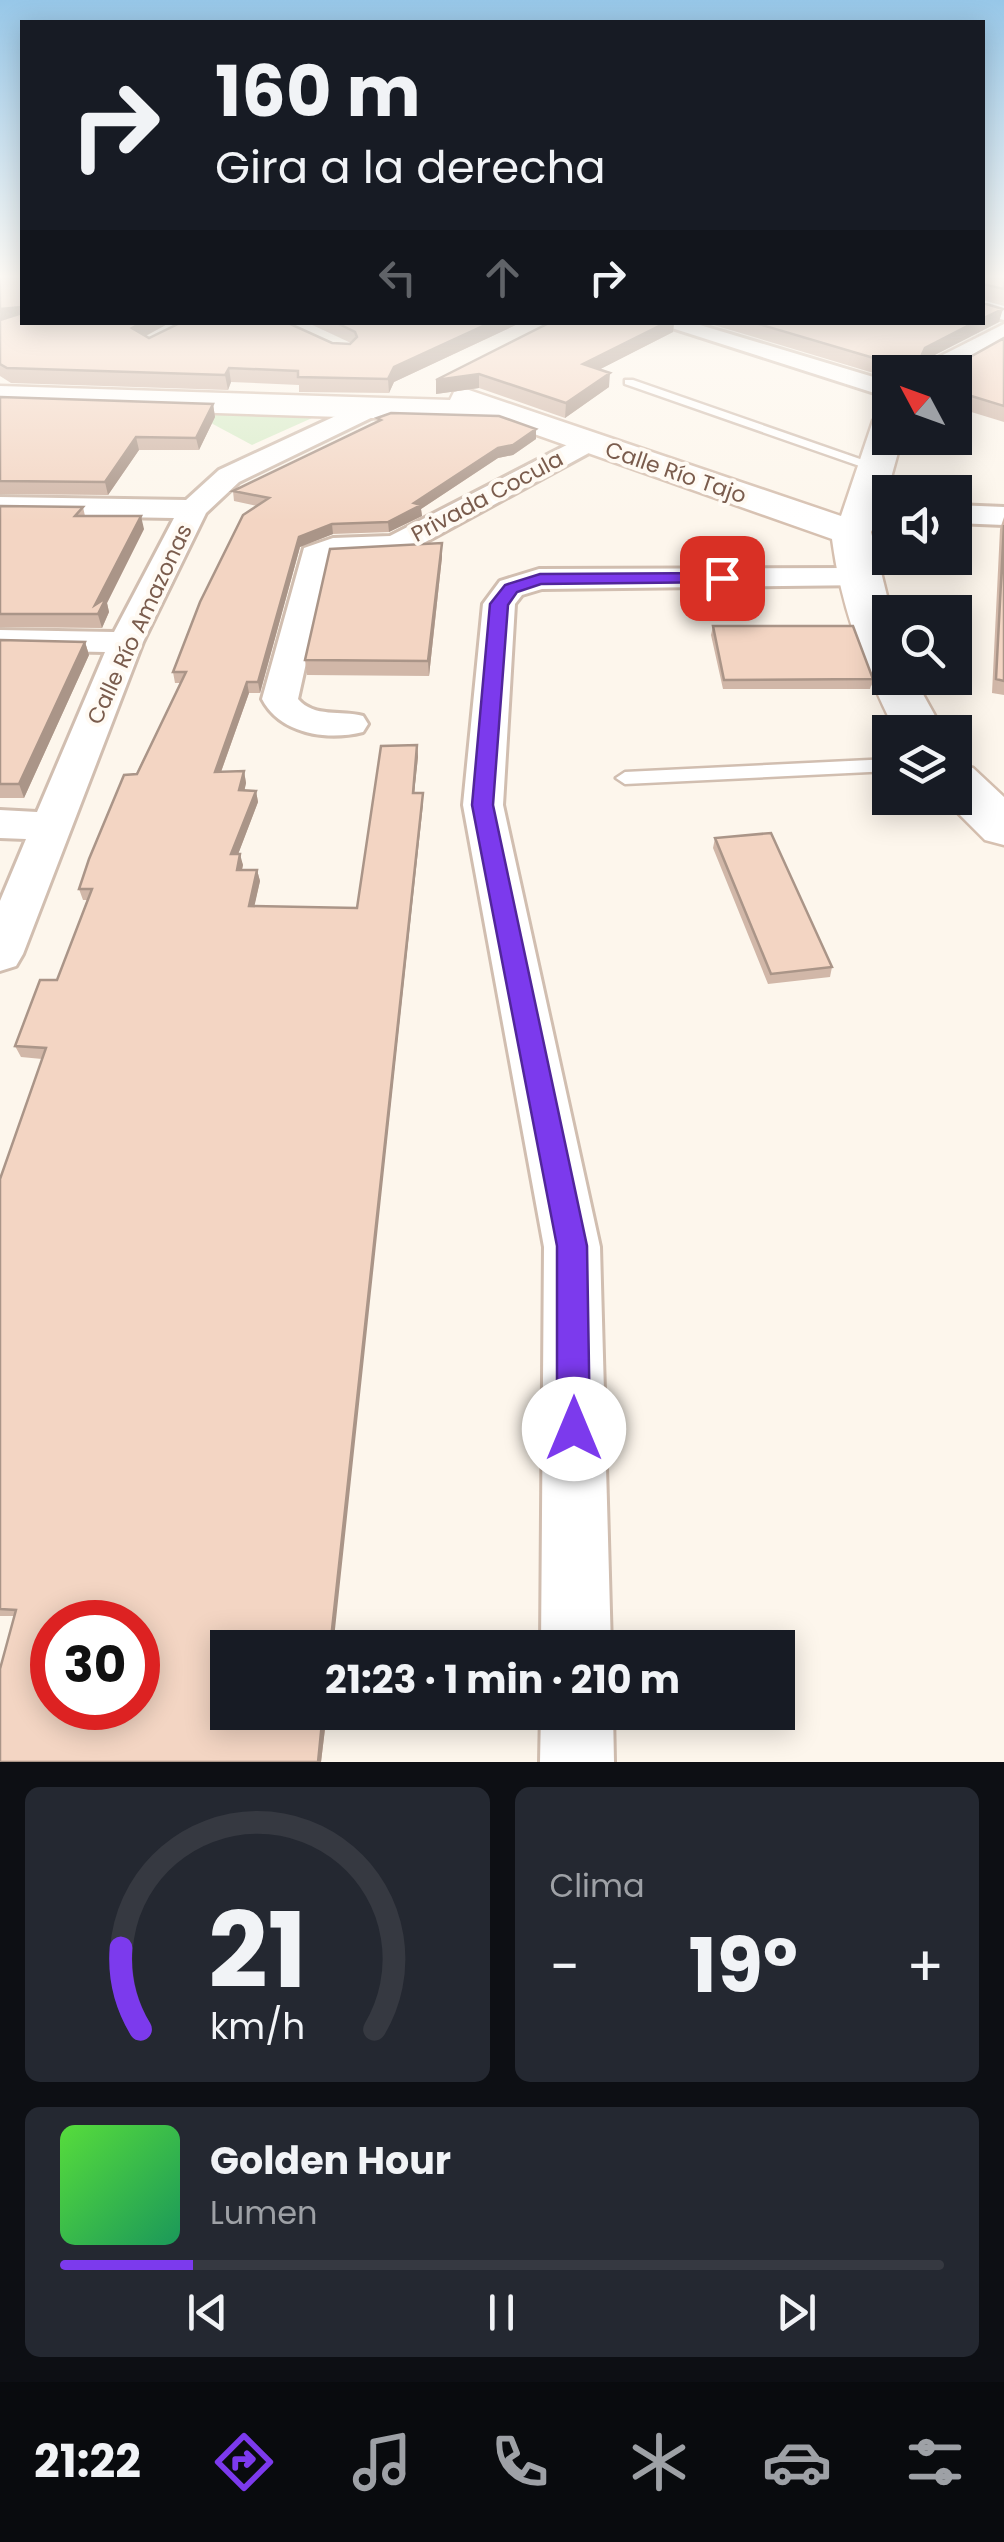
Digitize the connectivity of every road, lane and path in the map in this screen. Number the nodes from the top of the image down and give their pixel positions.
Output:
1 (781, 357) edge
2 (458, 368) edge
3 (629, 382) dead end
4 (426, 384) junction
5 (872, 385) edge
6 (0, 396) edge
7 (368, 409) junction
8 (500, 412) junction
9 (588, 442) junction
10 (880, 455) edge
11 (876, 467) junction
12 (0, 506) edge
13 (192, 509) junction
14 (972, 515) edge
15 (1004, 516) edge
16 (868, 518) edge
17 (858, 578) junction
18 (872, 620) edge
19 (0, 640) edge
20 (126, 642) junction
21 (350, 724) dead end
22 (872, 766) edge
23 (625, 778) dead end
24 (972, 796) edge
25 (0, 824) edge
26 (52, 826) junction
27 (1004, 827) edge
28 (0, 954) edge
29 (576, 1630) edge
30 (577, 1730) edge
31 (577, 1762) edge

1 - 5 street
2 - 4 street, Calle Río Amazonas
3 - 11 lane
4 - 7 street, Calle Río Amazonas
4 - 8 street, Calle Río Tajo
6 - 7 street, Calle Río Tajo
7 - 8 street, Calle Río Tajo
7 - 13 street, Calle Río Amazonas
8 - 9 street, Calle Río Tajo
9 - 16 street, Calle Río Tajo
9 - 21 street, Privada Cocula
10 - 11 street
11 - 16 street
12 - 13 street
13 - 20 street, Calle Río Amazonas
14 - 15 street
16 - 17 street
17 - 18 street
17 - 29 street
19 - 20 street
20 - 26 street, Calle Río Amazonas
22 - 23 lane
24 - 27 street
25 - 26 street
26 - 28 street, Calle Río Amazonas
30 - 31 street

